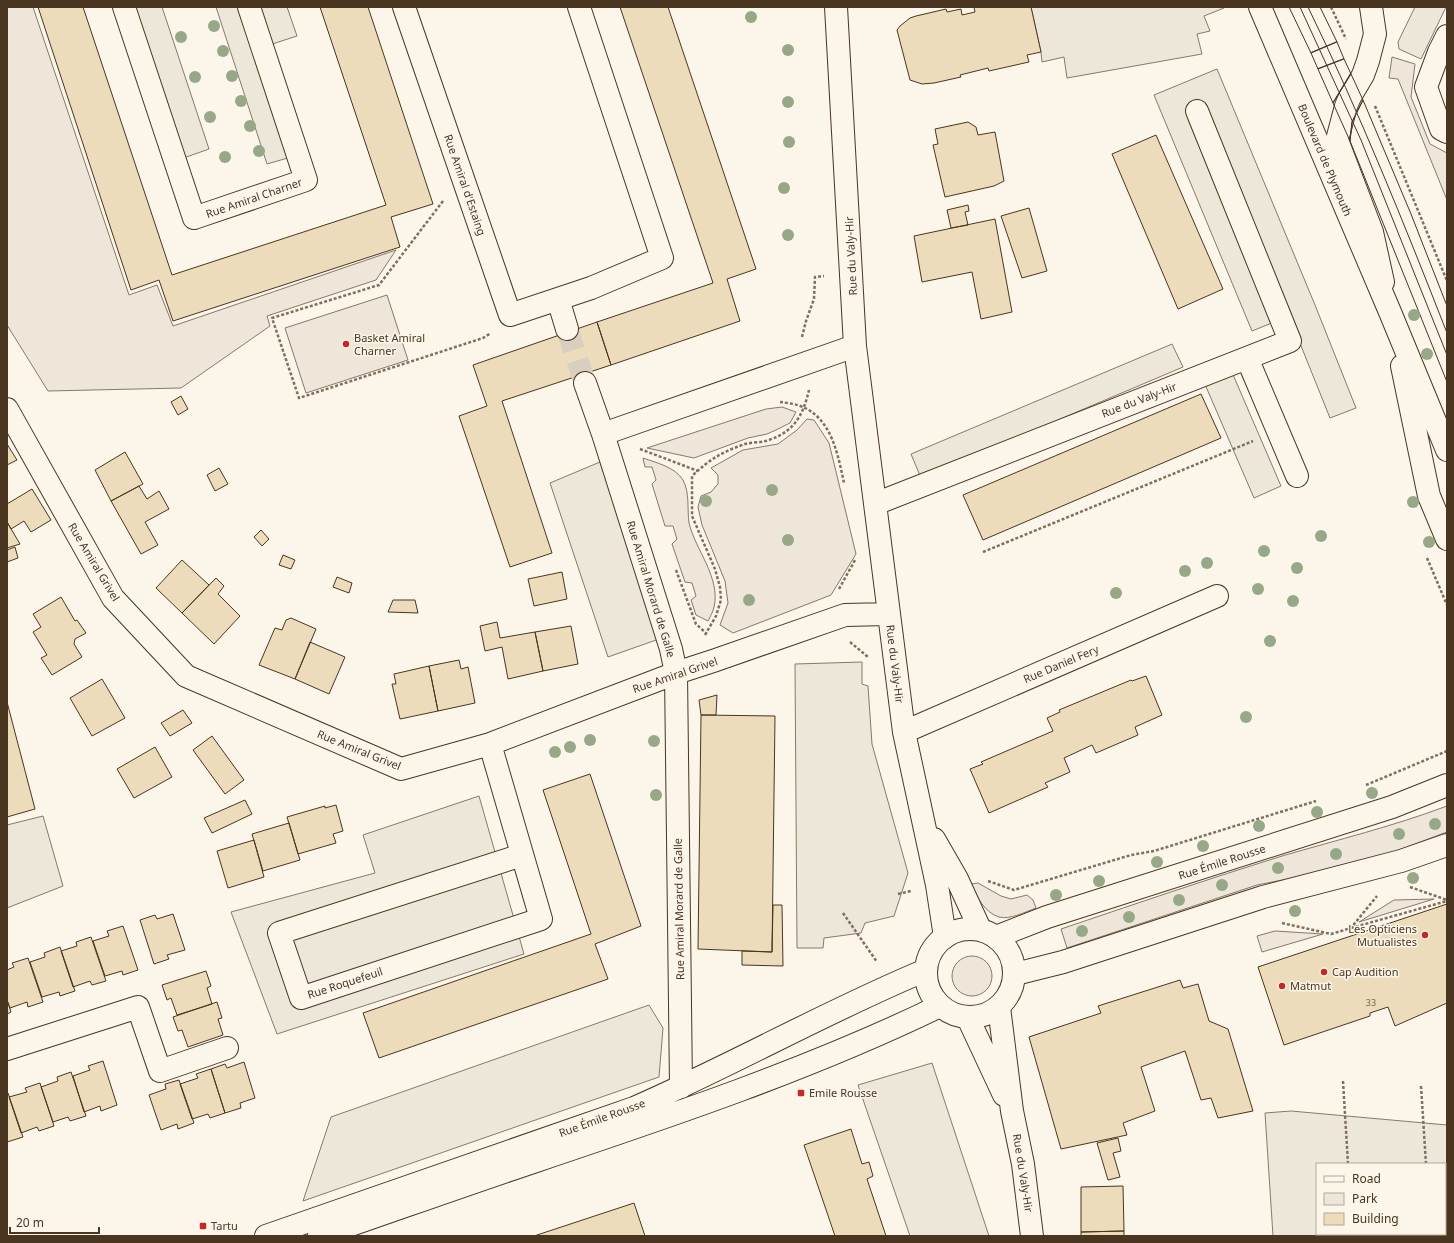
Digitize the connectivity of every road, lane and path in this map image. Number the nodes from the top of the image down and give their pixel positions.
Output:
1 (124, 7) edge
2 (249, 7) edge
3 (404, 7) edge
4 (579, 7) edge
5 (836, 7) edge
6 (1260, 7) edge
7 (1331, 7) edge
8 (1371, 7) edge
9 (1447, 36) edge
10 (1363, 75) junction
11 (1196, 111) dead end
12 (1447, 132) edge
13 (463, 176) junction
14 (1447, 281) edge
15 (558, 299) junction
16 (1390, 312) junction
17 (510, 315) junction
18 (567, 329) tunnel mouth
19 (855, 346) junction
20 (1246, 358) junction
21 (585, 383) tunnel mouth
22 (778, 401) dead end
23 (7, 410) edge
24 (1278, 431) junction
25 (603, 434) junction
26 (641, 445) dead end
27 (1447, 450) edge
28 (698, 471) dead end
29 (1297, 476) dead end
30 (845, 490) dead end
31 (875, 504) junction
32 (1447, 539) edge
33 (1425, 551) dead end
34 (983, 552) dead end
35 (856, 558) dead end
36 (837, 592) dead end
37 (1217, 596) dead end
38 (1447, 605) edge
39 (888, 614) junction
40 (706, 634) dead end
41 (711, 636) dead end
42 (676, 673) junction
43 (904, 732) junction
44 (490, 744) junction
45 (1447, 751) edge
46 (1447, 785) edge
47 (1360, 788) dead end
48 (1322, 799) dead end
49 (924, 822) junction
50 (1447, 844) edge
51 (522, 855) junction
52 (982, 879) dead end
53 (1409, 887) dead end
54 (1377, 896) dead end
55 (1447, 900) edge
56 (843, 913) dead end
57 (1282, 923) dead end
58 (1351, 928) junction
59 (988, 933) junction
60 (945, 936) junction
61 (879, 966) dead end
62 (926, 970) junction
63 (1015, 974) junction
64 (940, 1006) junction
65 (999, 1007) junction
66 (968, 1018) junction
67 (227, 1048) dead end
68 (7, 1049) edge
69 (1343, 1081) dead end
70 (1421, 1086) dead end
71 (681, 1087) junction
72 (1012, 1111) junction
73 (1348, 1163) edge
74 (1426, 1163) edge
75 (266, 1236) edge
76 (319, 1236) edge
77 (1032, 1236) edge

1 - 2 street, Rue Amiral Charner
3 - 13 street, Rue Amiral d'Estaing
4 - 15 street
5 - 19 street, Rue du Valy-Hir
6 - 16 street, Boulevard de Plymouth
7 - 10 path
8 - 10 street
9 - 12 street
10 - 14 path
10 - 16 street
11 - 20 street, Rue du Valy-Hir
13 - 17 street, Rue Amiral d'Estaing
13 - 17 path
15 - 17 street
15 - 18 street
16 - 27 street, Boulevard de Plymouth
16 - 32 street, Boulevard de Plymouth
19 - 25 street
19 - 31 street, Rue du Valy-Hir
20 - 24 street
20 - 31 street, Rue du Valy-Hir
21 - 25 street
22 - 30 path
23 - 44 street, Rue Amiral Grivel
24 - 29 street
24 - 34 path
25 - 42 street, Rue Amiral Morard de Galle
26 - 28 path
31 - 39 street, Rue du Valy-Hir
33 - 38 path
35 - 36 path
37 - 43 street, Rue Daniel Fery
39 - 42 street, Rue Amiral Grivel
39 - 43 street, Rue du Valy-Hir
40 - 41 path
42 - 44 street, Rue Amiral Grivel
42 - 71 street, Rue Amiral Morard de Galle
43 - 49 street, Rue du Valy-Hir
44 - 51 street, Rue Roquefeuil
45 - 47 path
46 - 59 street, Rue Émile Rousse
48 - 52 path
49 - 59 street, Rue du Valy-Hir
49 - 60 street, Rue du Valy-Hir
50 - 63 street
51 - 51 street, Rue Roquefeuil
53 - 55 path
54 - 58 path
55 - 58 path
56 - 61 path
57 - 58 path
59 - 60 street
59 - 63 street
60 - 62 street
62 - 64 street
62 - 71 street, Rue Émile Rousse
63 - 65 street
64 - 66 street
64 - 76 street, Rue Émile Rousse
65 - 66 street
65 - 72 street, Rue du Valy-Hir
66 - 72 street, Rue du Valy-Hir
67 - 68 street
69 - 73 path
70 - 74 path
71 - 75 street, Rue Émile Rousse
72 - 77 street, Rue du Valy-Hir

